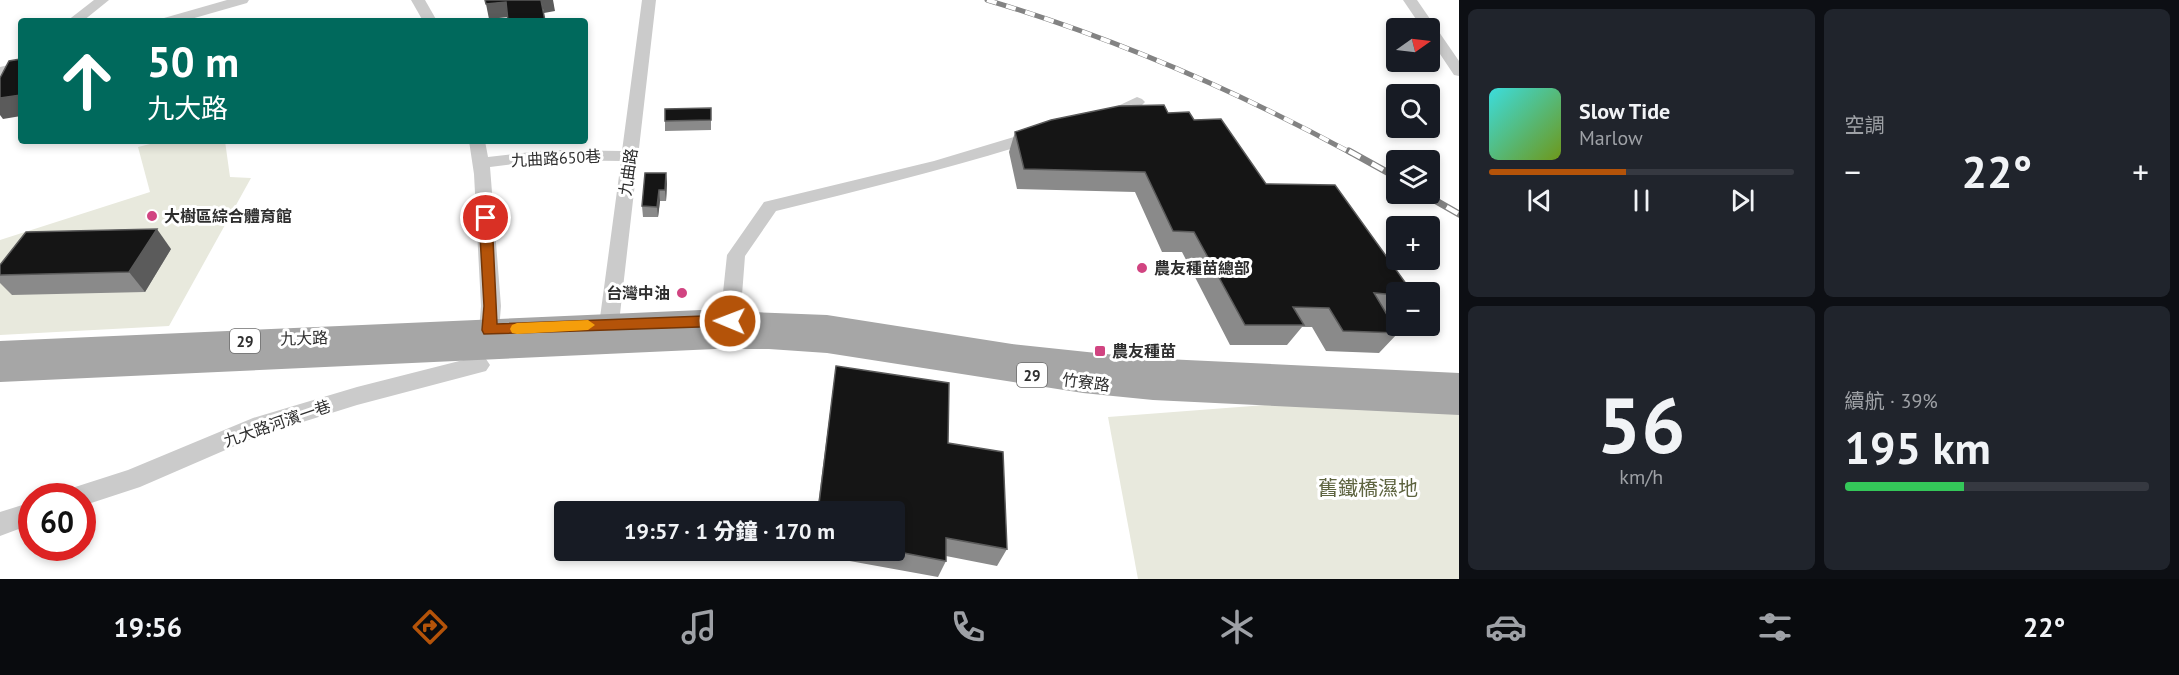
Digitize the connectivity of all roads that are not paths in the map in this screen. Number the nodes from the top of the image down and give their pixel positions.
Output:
1 (102, 0) edge
2 (242, 0) edge
3 (418, 0) edge
4 (649, 0) edge
5 (1410, 0) edge
6 (78, 18) edge
7 (179, 18) edge
8 (428, 18) edge
9 (18, 67) edge
10 (0, 72) edge
11 (1459, 72) edge
12 (1137, 102) dead end
13 (1096, 122) edge
14 (1049, 132) edge
15 (478, 144) edge
16 (548, 148) edge
17 (630, 156) junction
18 (481, 163) junction
19 (730, 321) junction
20 (608, 334) junction
21 (852, 338) junction
22 (483, 349) junction
23 (0, 351) edge
24 (0, 371) edge
25 (1459, 384) edge
26 (1459, 404) edge
27 (96, 491) edge
28 (18, 518) edge
29 (0, 524) edge

1 - 6 street
2 - 7 street
3 - 8 street
4 - 17 street, 九曲路
5 - 11 street
9 - 10 street
12 - 13 street
14 - 19 street
15 - 18 street
16 - 17 street, 九曲路650巷
16 - 18 street, 九曲路650巷
17 - 20 street, 九曲路
18 - 22 street
19 - 20 main road, 竹寮路 / 29
19 - 21 main road, 竹寮路 / 29
20 - 21 main road, 竹寮路 / 29
20 - 22 main road, 九大路 / 29
21 - 25 main road, 竹寮路 / 29
21 - 26 main road, 竹寮路 / 29
22 - 23 main road, 九大路 / 29
22 - 24 main road, 九大路 / 29
22 - 27 street, 九大路河濱一巷
28 - 29 street

